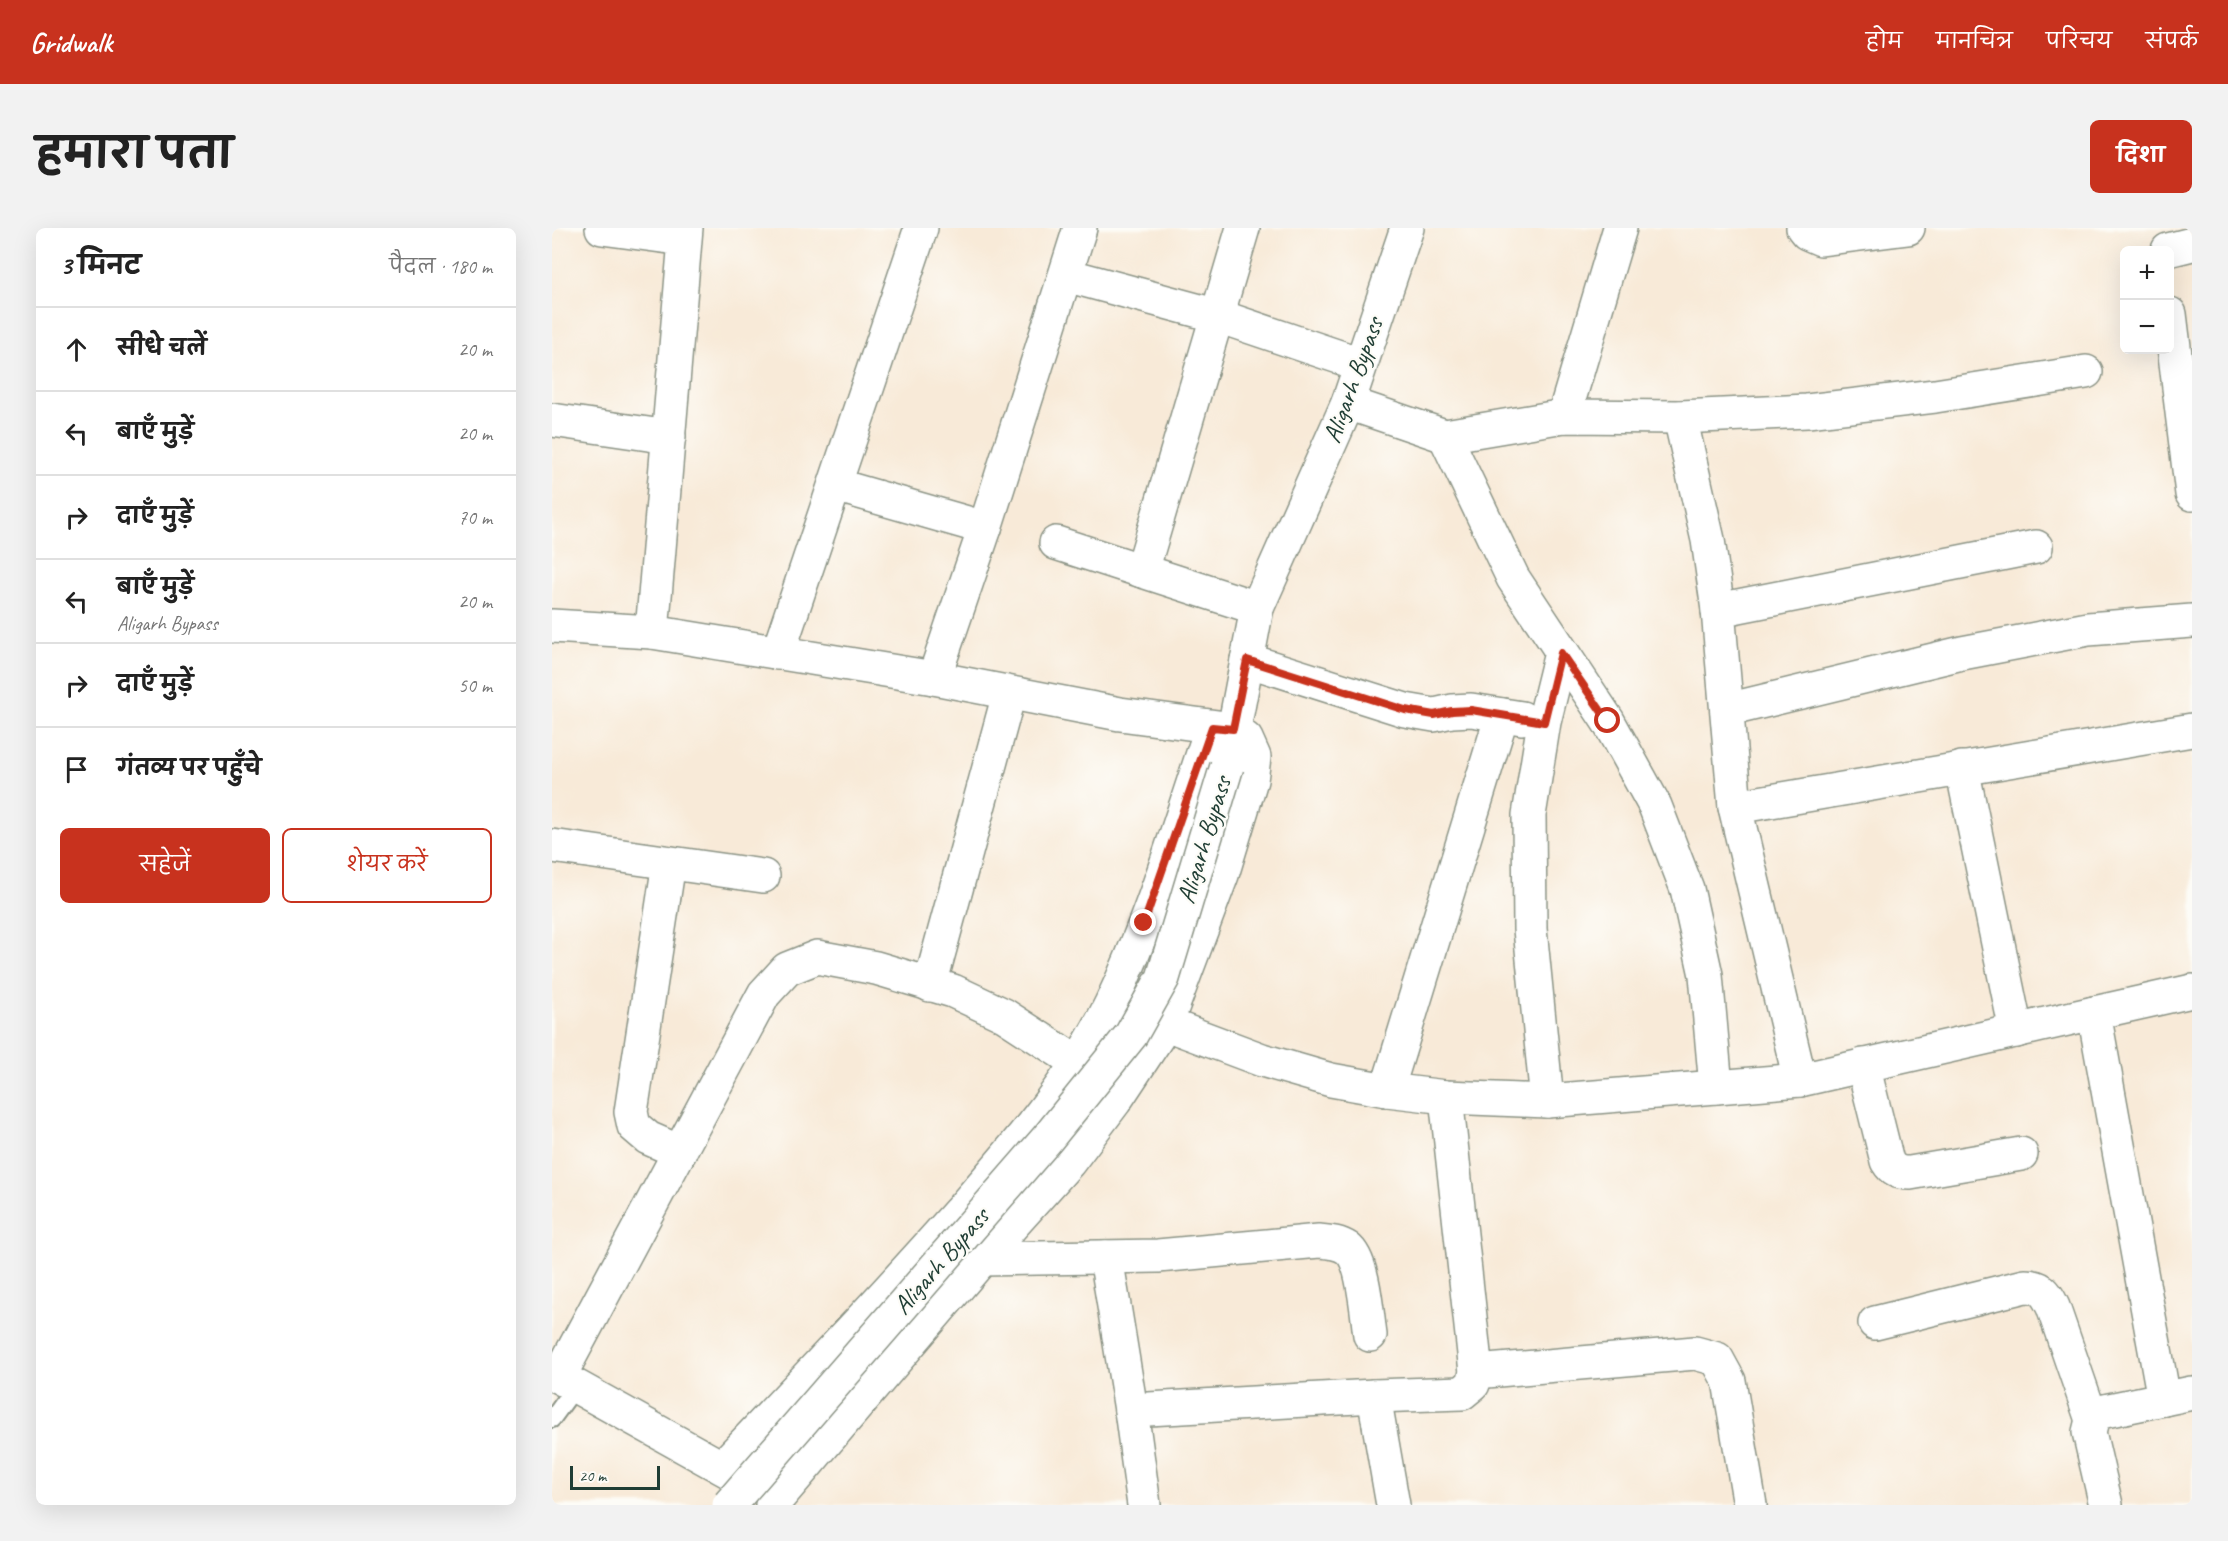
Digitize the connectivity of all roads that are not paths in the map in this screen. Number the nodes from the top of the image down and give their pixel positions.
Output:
1 (602, 228) edge
2 (921, 228) edge
3 (1080, 228) edge
4 (1243, 228) edge
5 (1407, 228) edge
6 (1620, 228) edge
7 (1803, 228) edge
8 (1908, 228) edge
9 (2159, 228) edge
10 (685, 234) edge
11 (2192, 244) edge
12 (2161, 246) edge
13 (2174, 248) edge
14 (1066, 275) junction
15 (1218, 316) junction
16 (2174, 346) edge
17 (1360, 364) junction
18 (2086, 372) dead end
19 (1348, 403) junction
20 (1564, 416) junction
21 (1680, 417) junction
22 (552, 420) edge
23 (2188, 434) edge
24 (669, 436) junction
25 (1445, 436) junction
26 (835, 485) junction
27 (2192, 494) edge
28 (985, 528) junction
29 (1056, 543) dead end
30 (2036, 547) dead end
31 (1142, 571) junction
32 (1257, 608) junction
33 (1718, 610) junction
34 (2192, 621) edge
35 (552, 626) edge
36 (652, 632) junction
37 (778, 653) junction
38 (1561, 653) junction
39 (1247, 660) junction
40 (934, 678) junction
41 (1009, 694) junction
42 (1726, 710) junction
43 (1502, 715) junction
44 (1544, 722) junction
45 (1222, 728) junction
46 (2192, 730) edge
47 (1962, 768) junction
48 (1735, 807) junction
49 (552, 846) edge
50 (669, 863) junction
51 (763, 876) dead end
52 (930, 985) junction
53 (2192, 991) edge
54 (2094, 1013) junction
55 (1166, 1024) junction
56 (2016, 1031) junction
57 (1078, 1063) junction
58 (1863, 1065) junction
59 (1800, 1080) junction
60 (1716, 1087) junction
61 (1387, 1090) junction
62 (1446, 1097) junction
63 (1547, 1101) junction
64 (680, 1152) junction
65 (2021, 1154) dead end
66 (1106, 1257) junction
67 (982, 1259) junction
68 (1875, 1323) dead end
69 (1370, 1335) dead end
70 (1476, 1372) junction
71 (563, 1378) edge
72 (1374, 1396) junction
73 (2178, 1396) edge
74 (1131, 1410) junction
75 (552, 1419) edge
76 (2092, 1420) junction
77 (722, 1467) junction
78 (779, 1503) edge
79 (729, 1505) edge
80 (1144, 1505) edge
81 (1393, 1505) edge
82 (1750, 1505) edge
83 (2106, 1505) edge

1 - 10 street
2 - 26 street
3 - 14 street
4 - 15 street
5 - 17 street, Aligarh Bypass
6 - 20 street
7 - 8 street
9 - 12 street
10 - 24 street
11 - 13 street
14 - 15 street
14 - 28 street
15 - 17 street
15 - 31 street
16 - 23 street
17 - 19 street, Aligarh Bypass
18 - 21 street
19 - 25 street
19 - 32 street, Aligarh Bypass
20 - 21 street
20 - 25 street
21 - 33 street
22 - 24 street
23 - 27 street
24 - 36 street
25 - 38 street
26 - 28 street
26 - 37 street
28 - 40 street
29 - 31 street
30 - 33 street
31 - 32 street
32 - 39 street, Aligarh Bypass
33 - 42 street
34 - 42 street
35 - 36 street
36 - 37 street
37 - 40 street
38 - 44 street
38 - 60 street
39 - 43 street
39 - 45 street, Aligarh Bypass
40 - 41 street
41 - 45 street
41 - 52 street
42 - 48 street
43 - 44 street
43 - 61 street
44 - 63 street
45 - 55 street
45 - 57 street
45 - 79 street, Aligarh Bypass, bridge
46 - 47 street
47 - 48 street
47 - 56 street
48 - 59 street
49 - 50 street
50 - 51 street
50 - 64 street
52 - 57 street
52 - 64 street
53 - 54 street
54 - 56 street
54 - 73 street
55 - 61 street
55 - 67 street
56 - 58 street
57 - 77 street
58 - 59 street
58 - 65 street
59 - 60 street
60 - 63 street
61 - 62 street
62 - 63 street
62 - 70 street
64 - 71 street
66 - 67 street
66 - 69 street
66 - 74 street
67 - 78 street
68 - 76 street
70 - 72 street
70 - 82 street
71 - 75 lane
71 - 77 street
72 - 74 street
72 - 81 street
73 - 76 street
74 - 80 street
76 - 83 street
77 - 78 street

